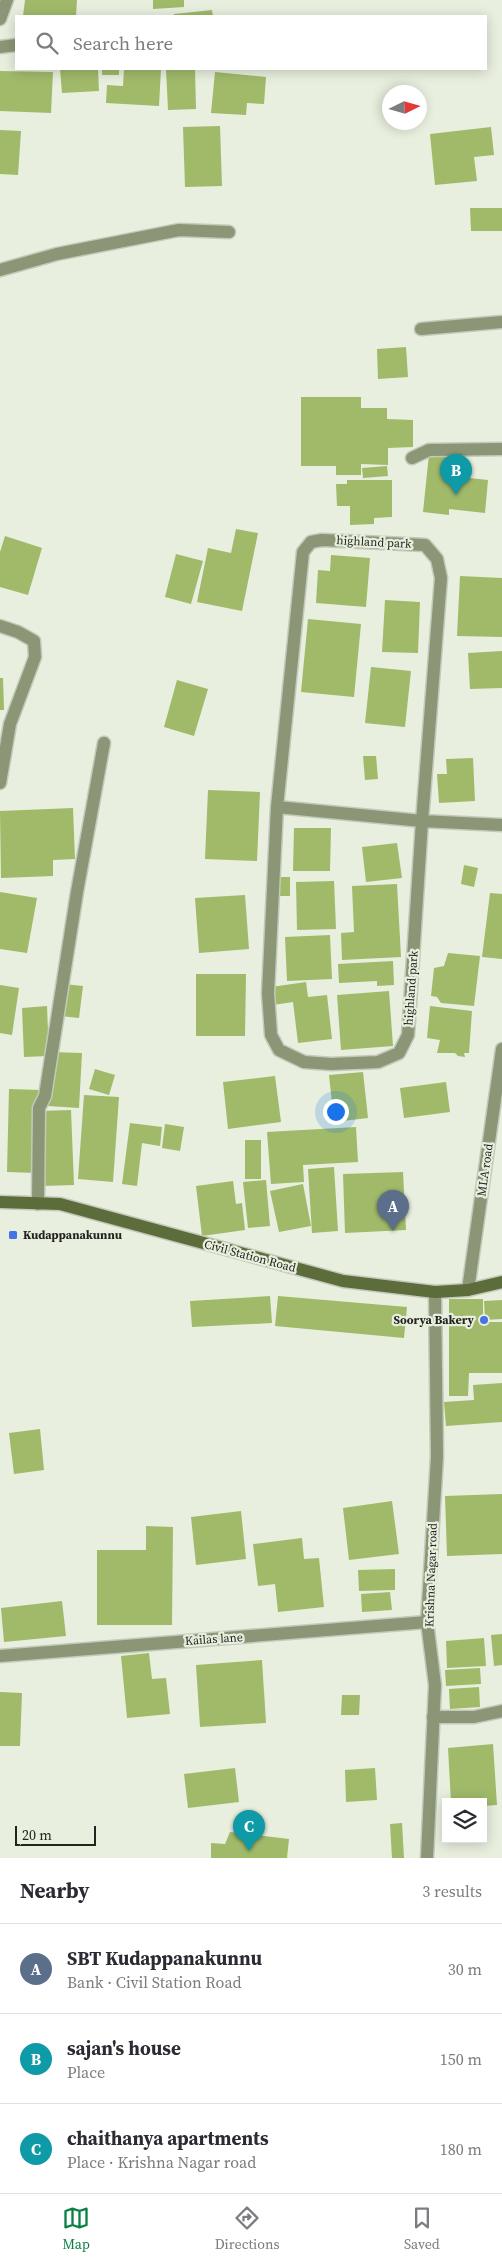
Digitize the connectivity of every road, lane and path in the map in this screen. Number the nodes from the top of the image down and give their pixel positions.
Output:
1 (7, 0) edge
2 (0, 19) edge
3 (15, 46) edge
4 (0, 47) edge
5 (228, 232) dead end
6 (0, 270) edge
7 (502, 322) edge
8 (421, 328) dead end
9 (502, 449) edge
10 (412, 458) dead end
11 (0, 626) edge
12 (104, 743) dead end
13 (0, 782) edge
14 (277, 807) junction
15 (422, 821) junction
16 (502, 825) edge
17 (502, 1050) edge
18 (0, 1202) edge
19 (38, 1204) junction
20 (502, 1282) edge
21 (468, 1290) junction
22 (435, 1292) junction
23 (428, 1622) junction
24 (0, 1656) edge
25 (502, 1711) edge
26 (433, 1716) junction
27 (427, 1858) edge

1 - 2 street
3 - 4 street
5 - 6 street
7 - 8 street
9 - 10 street
11 - 13 street
12 - 19 street
14 - 15 street
14 - 15 street, highland park
14 - 15 street, highland park
15 - 16 street
17 - 21 street, MLA road
18 - 19 main road, Civil Station Road
19 - 22 main road, Civil Station Road
20 - 21 main road, Civil Station Road
21 - 22 main road, Civil Station Road
22 - 23 street, Krishna Nagar road
23 - 24 street, Kailas lane
23 - 26 street, Krishna Nagar road
25 - 26 street
26 - 27 street, Krishna Nagar road

